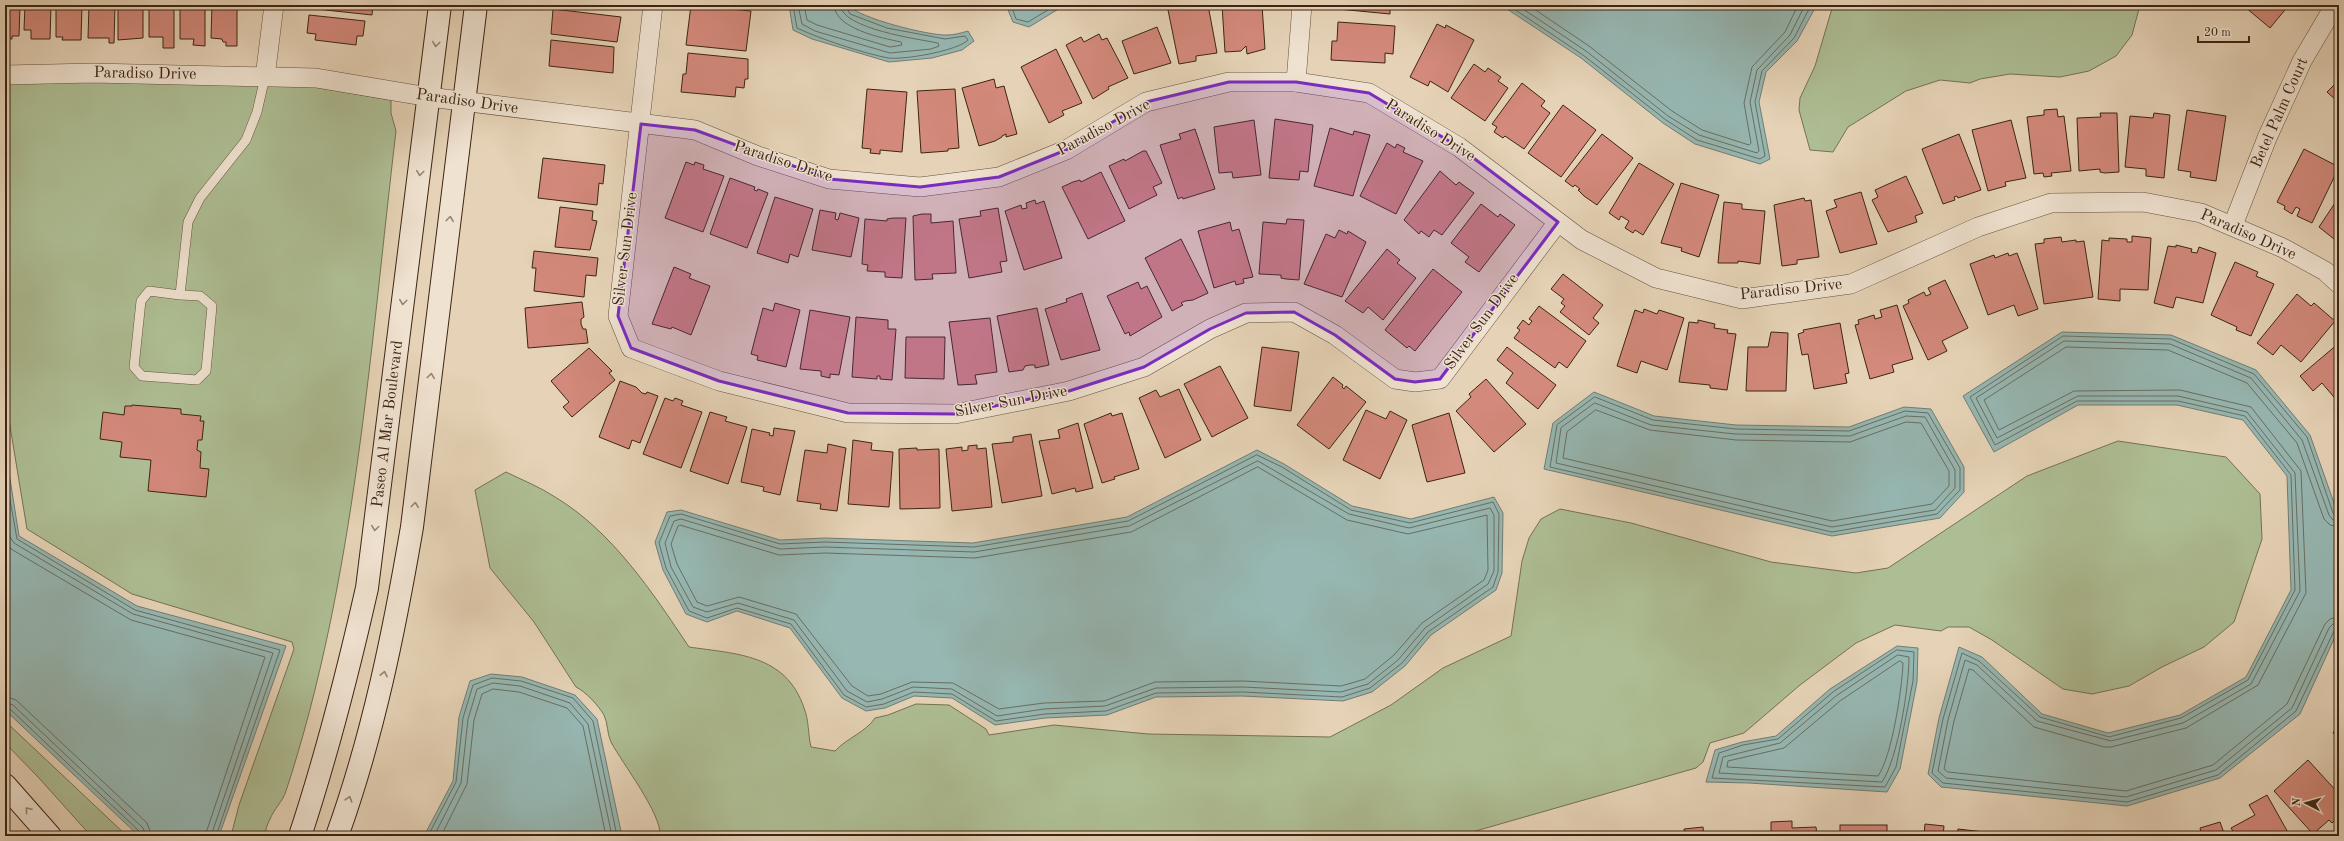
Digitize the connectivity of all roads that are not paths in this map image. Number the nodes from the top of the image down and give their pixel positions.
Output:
1 (274, 5) edge
2 (440, 5) edge
3 (476, 5) edge
4 (653, 5) edge
5 (1302, 5) edge
6 (2335, 5) edge
7 (5, 74) edge
8 (266, 77) junction
9 (1296, 82) junction
10 (429, 97) junction
11 (464, 102) junction
12 (641, 124) junction
13 (1558, 222) junction
14 (2233, 225) junction
15 (2339, 284) edge
16 (180, 295) junction
17 (5, 784) edge
18 (50, 836) edge
19 (300, 836) edge
20 (336, 836) edge

1 - 8 street
2 -> 10 main road, Paseo Al Mar Boulevard
3 - 11 main road
4 - 12 street, Silver Sun Drive
5 - 9 street
6 - 14 street, Betel Palm Court
7 - 8 street, Paradiso Drive
8 - 10 street, Paradiso Drive
8 - 16 lane
9 - 12 street, Paradiso Drive
9 - 13 street, Paradiso Drive
10 - 11 street, Paradiso Drive
10 -> 19 main road, Paseo Al Mar Boulevard
11 - 12 street, Paradiso Drive
20 -> 11 main road
12 - 13 street, Silver Sun Drive
13 - 14 street, Paradiso Drive
14 - 15 street, Paradiso Drive
16 - 16 lane
18 -> 17 main road

